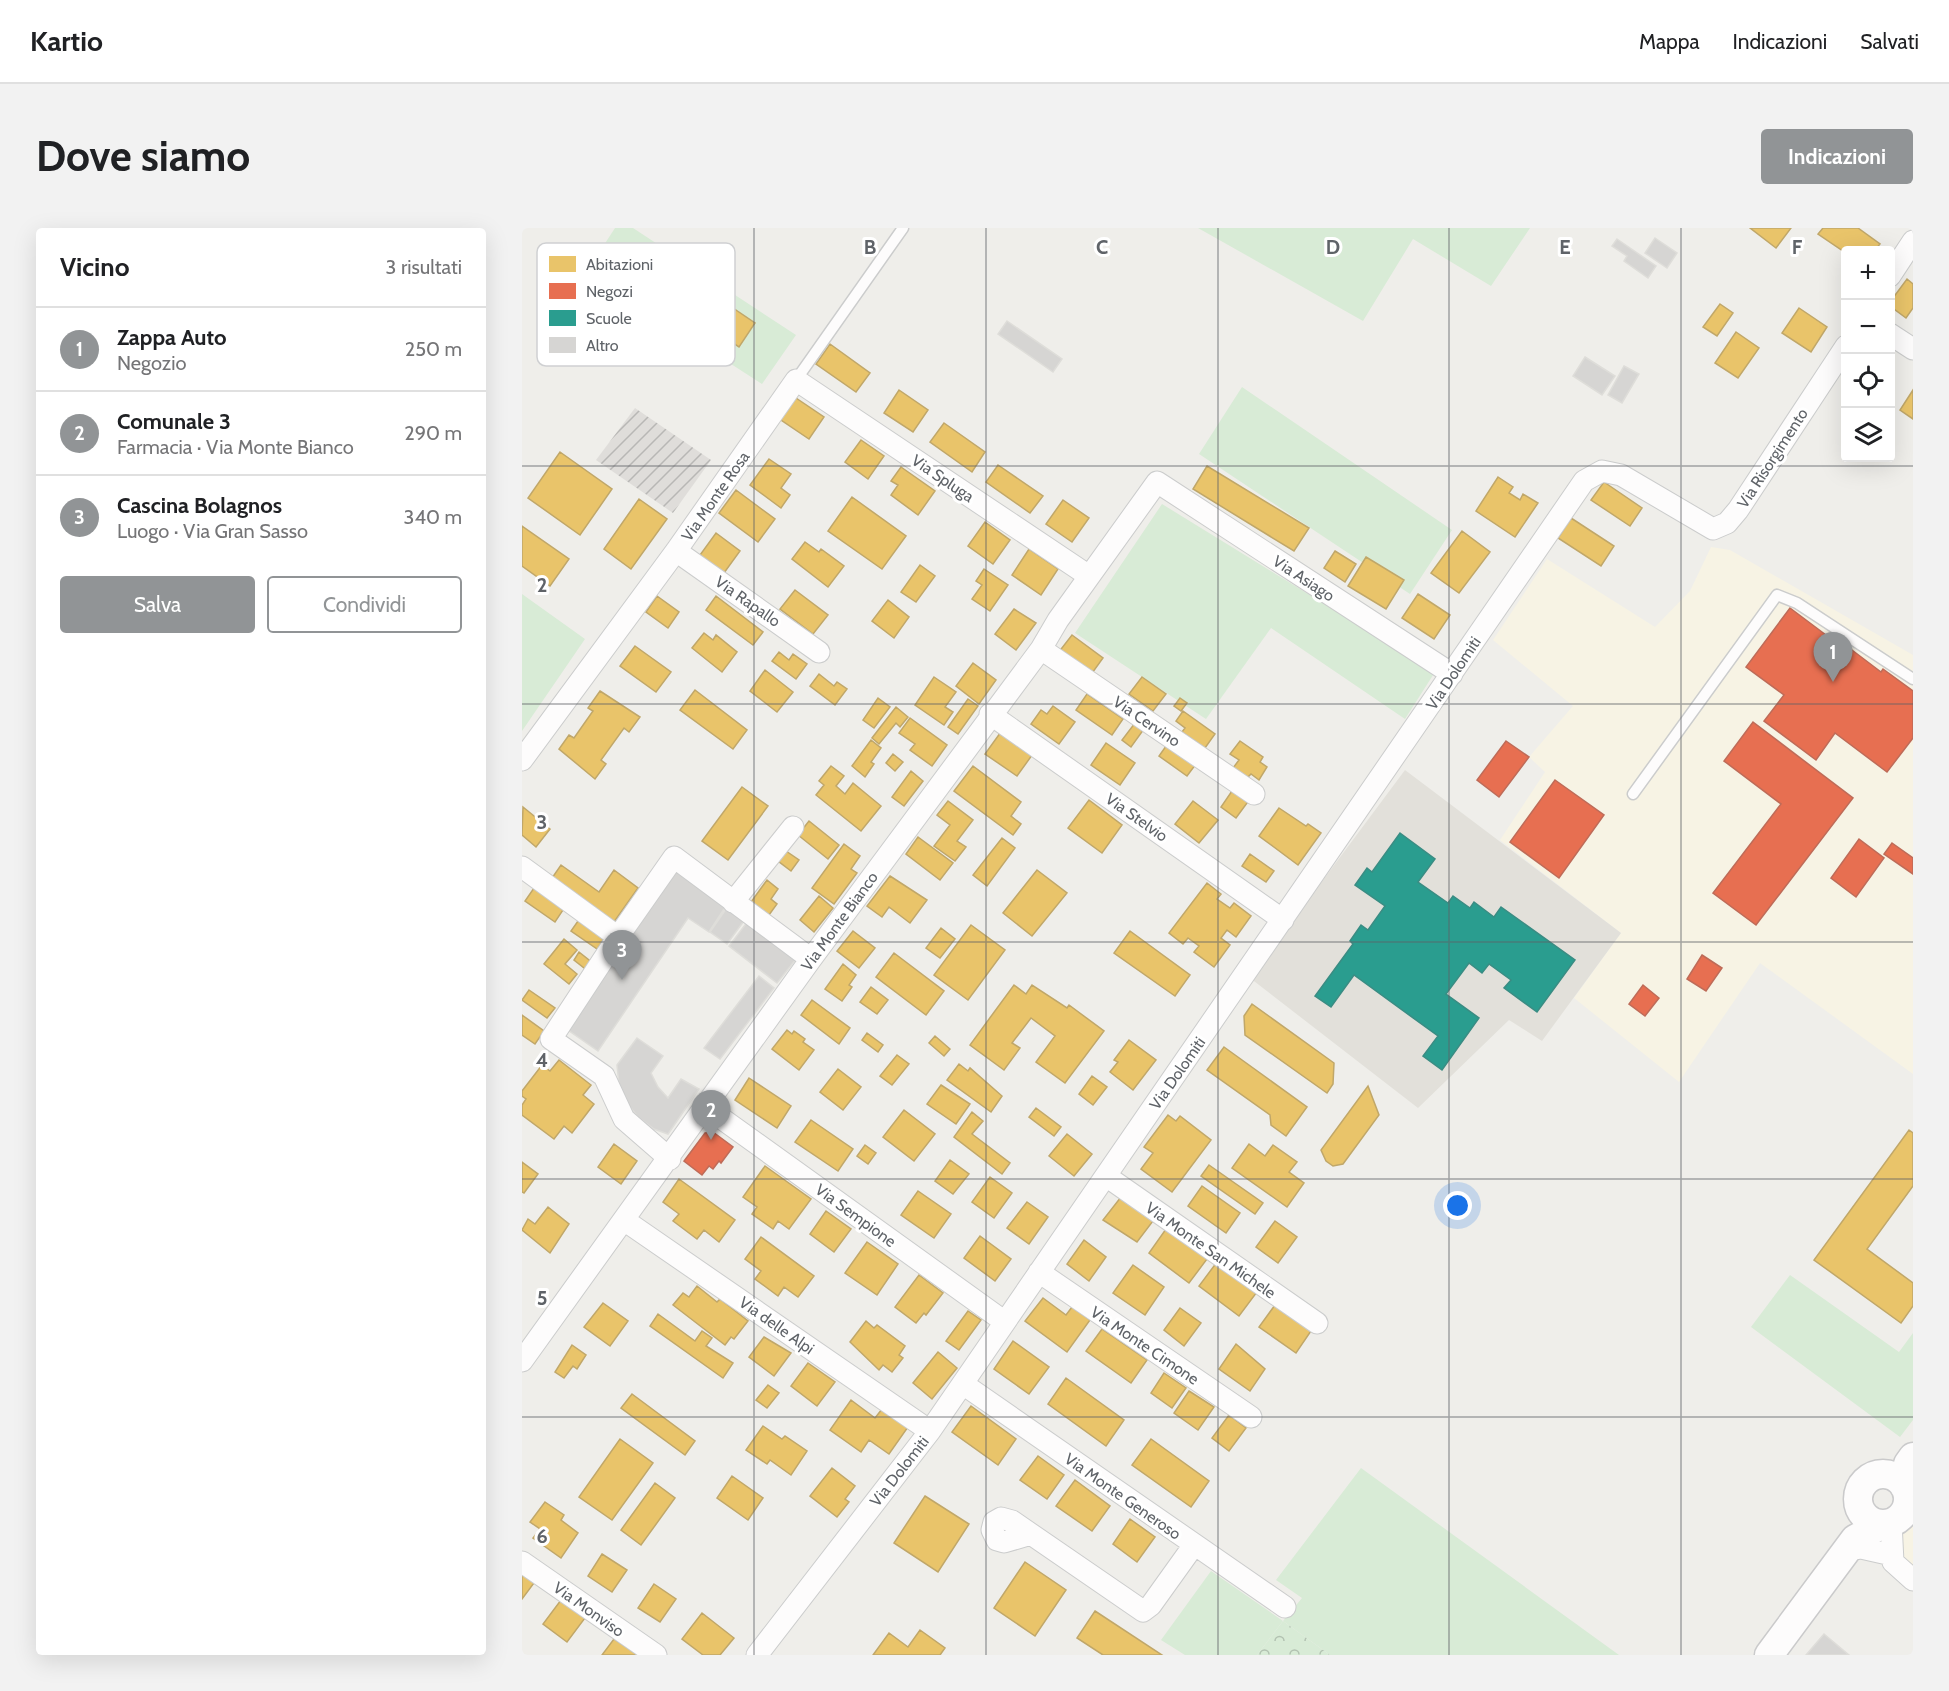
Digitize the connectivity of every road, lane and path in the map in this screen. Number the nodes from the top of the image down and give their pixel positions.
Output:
1 (903, 228) edge
2 (1913, 241) edge
3 (1895, 268) edge
4 (1895, 337) edge
5 (1913, 350) edge
6 (1841, 352) edge
7 (796, 380) junction
8 (1584, 481) joint
9 (1157, 482) joint
10 (676, 551) junction
11 (1089, 576) junction
12 (1041, 649) junction
13 (819, 651) dead end
14 (1452, 674) junction
15 (1913, 679) edge
16 (990, 714) junction
17 (522, 760) edge
18 (1254, 794) dead end
19 (1633, 794) dead end
20 (792, 827) dead end
21 (522, 867) edge
22 (733, 902) junction
23 (1283, 920) junction
24 (618, 937) junction
25 (811, 959) junction
26 (707, 1108) junction
27 (670, 1158) junction
28 (1106, 1176) junction
29 (624, 1220) junction
30 (1039, 1272) junction
31 (1005, 1322) junction
32 (1317, 1323) dead end
33 (522, 1361) edge
34 (963, 1384) junction
35 (1251, 1418) dead end
36 (930, 1431) junction
37 (1902, 1470) edge
38 (1867, 1530) junction
39 (1028, 1534) dead end
40 (1194, 1545) junction
41 (1892, 1555) junction
42 (522, 1562) edge
43 (1913, 1579) edge
44 (1285, 1607) dead end
45 (656, 1655) edge
46 (757, 1655) edge
47 (1769, 1655) edge

1 - 7 lane, Via Monte Rosa
2 - 3 street
4 - 5 street
6 - 8 street, Via Risorgimento
7 - 10 street, Via Monte Rosa
7 - 11 street, Via Spluga
8 - 14 street, Via Dolomiti
9 - 11 street, Via Monte Bianco
9 - 14 street, Via Asiago
10 - 13 street, Via Rapallo
10 - 17 street, Via Monte Rosa
11 - 12 street, Via Monte Bianco
12 - 16 street, Via Monte Bianco
12 - 18 street, Via Cervino
14 - 23 street, Via Dolomiti
15 - 19 lane
16 - 23 street, Via Stelvio
16 - 25 street, Via Monte Bianco
20 - 22 street
21 - 24 street
22 - 24 street
22 - 25 street
23 - 28 street, Via Dolomiti
24 - 27 street
25 - 26 street, Via Monte Bianco
26 - 27 street, Via Monte Bianco
26 - 31 street, Via Sempione
27 - 29 street, Via Monte Bianco
28 - 30 street, Via Dolomiti
28 - 32 street, Via Monte San Michele
29 - 33 street, Via Monte Bianco
29 - 36 street, Via delle Alpi
30 - 31 street, Via Dolomiti
30 - 35 street, Via Monte Cimone
31 - 34 street, Via Dolomiti
34 - 36 street, Via Dolomiti
34 - 40 street, Via Monte Generoso
36 - 46 street, Via Dolomiti
37 - 38 main road
37 - 38 main road
38 - 41 street
38 - 41 street
38 - 47 main road
39 - 40 street
40 - 44 street, Via Monte Generoso
41 - 43 street
42 - 45 street, Via Monviso

